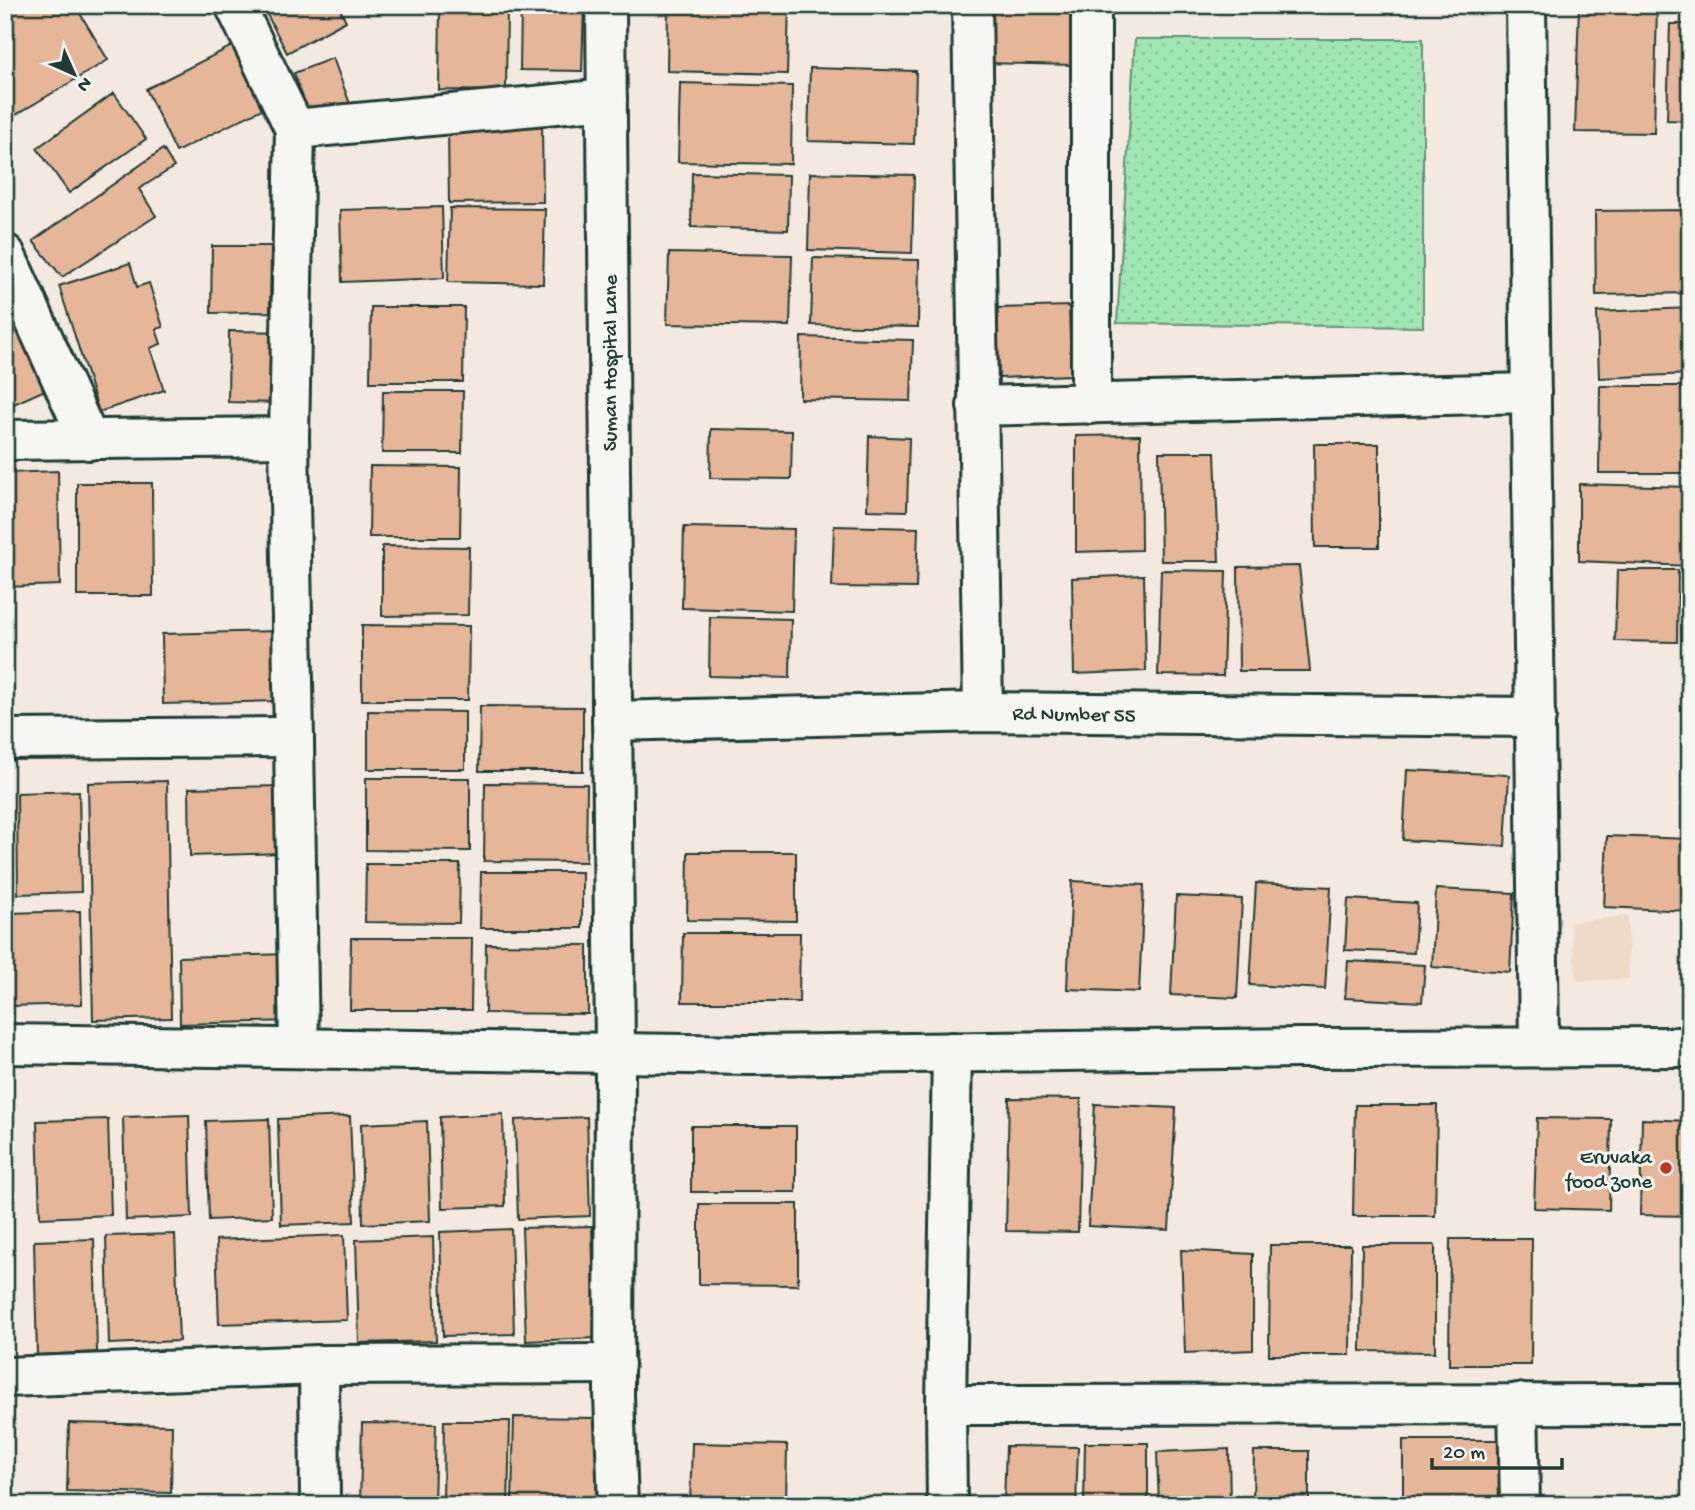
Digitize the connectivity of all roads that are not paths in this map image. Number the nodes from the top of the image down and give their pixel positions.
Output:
1 (235, 5) edge
2 (606, 5) edge
3 (972, 5) edge
4 (1091, 5) edge
5 (1526, 5) edge
6 (607, 99) junction
7 (295, 129) junction
8 (5, 254) edge
9 (1531, 393) junction
10 (1091, 404) junction
11 (977, 406) junction
12 (289, 437) junction
13 (5, 440) edge
14 (89, 440) junction
15 (983, 712) junction
16 (1536, 717) junction
17 (612, 720) junction
18 (294, 737) junction
19 (5, 739) edge
20 (5, 1044) edge
21 (1539, 1046) junction
22 (1690, 1046) edge
23 (299, 1048) junction
24 (952, 1052) junction
25 (615, 1053) junction
26 (615, 1364) junction
27 (319, 1365) junction
28 (5, 1377) edge
29 (1518, 1403) junction
30 (1690, 1404) edge
31 (946, 1405) junction
32 (320, 1505) edge
33 (618, 1505) edge
34 (947, 1505) edge
35 (1520, 1505) edge

1 - 7 street
2 - 6 street, Suman Hospital Lane
3 - 11 street
4 - 10 street
5 - 9 street
6 - 7 street
6 - 17 street, Suman Hospital Lane
7 - 12 street
8 - 14 street
9 - 10 street
9 - 16 street
10 - 11 street
11 - 15 street
12 - 14 street
12 - 18 street
13 - 14 street
15 - 16 street, Rd Number 55
15 - 17 street, Rd Number 55
16 - 21 street
17 - 25 street, Suman Hospital Lane
18 - 19 street
18 - 23 street
20 - 23 street
21 - 22 street
21 - 24 street
23 - 25 street
24 - 25 street
24 - 31 street
25 - 26 street, Suman Hospital Lane
26 - 27 street
26 - 33 street, Suman Hospital Lane
27 - 28 street
27 - 32 street
29 - 30 street
29 - 31 street
29 - 35 street
31 - 34 street

